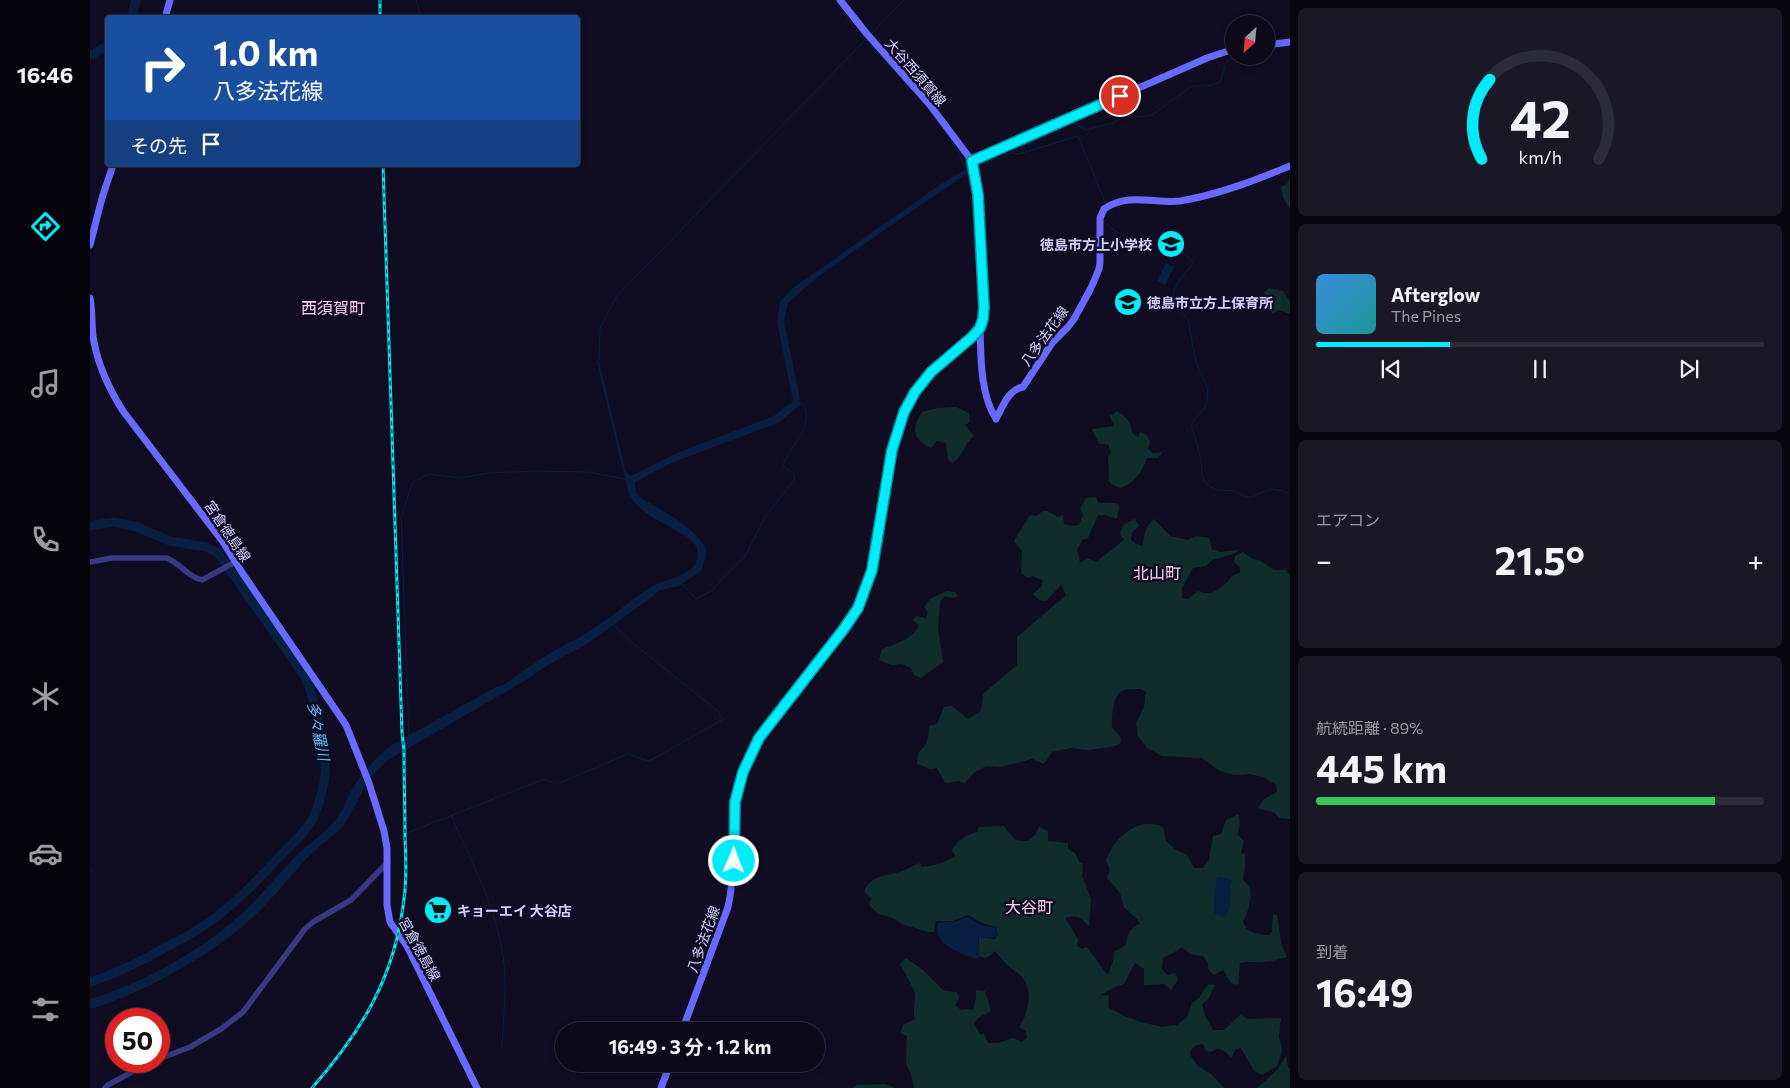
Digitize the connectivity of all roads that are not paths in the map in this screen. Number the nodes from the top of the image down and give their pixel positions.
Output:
1 (170, 0) edge
2 (840, 0) edge
3 (165, 15) edge
4 (1290, 42) edge
5 (1275, 44) edge
6 (1225, 53) edge
7 (972, 161) junction
8 (1290, 166) edge
9 (111, 167) edge
10 (90, 245) edge
11 (90, 298) edge
12 (980, 328) junction
13 (90, 562) edge
14 (234, 563) junction
15 (388, 862) junction
16 (685, 1022) edge
17 (170, 1054) edge
18 (667, 1072) edge
19 (130, 1073) edge
20 (105, 1088) edge
21 (477, 1088) edge
22 (661, 1088) edge

1 - 3 main road
2 - 7 main road, 大谷西須賀線
4 - 5 main road
6 - 7 main road
7 - 12 main road, 八多法花線
8 - 12 main road, 八多法花線
9 - 10 main road
11 - 14 main road, 宮倉徳島線
12 - 16 main road, 八多法花線
13 - 14 street
14 - 15 main road, 宮倉徳島線
15 - 17 street
15 - 21 main road, 宮倉徳島線
18 - 22 main road
19 - 20 street

